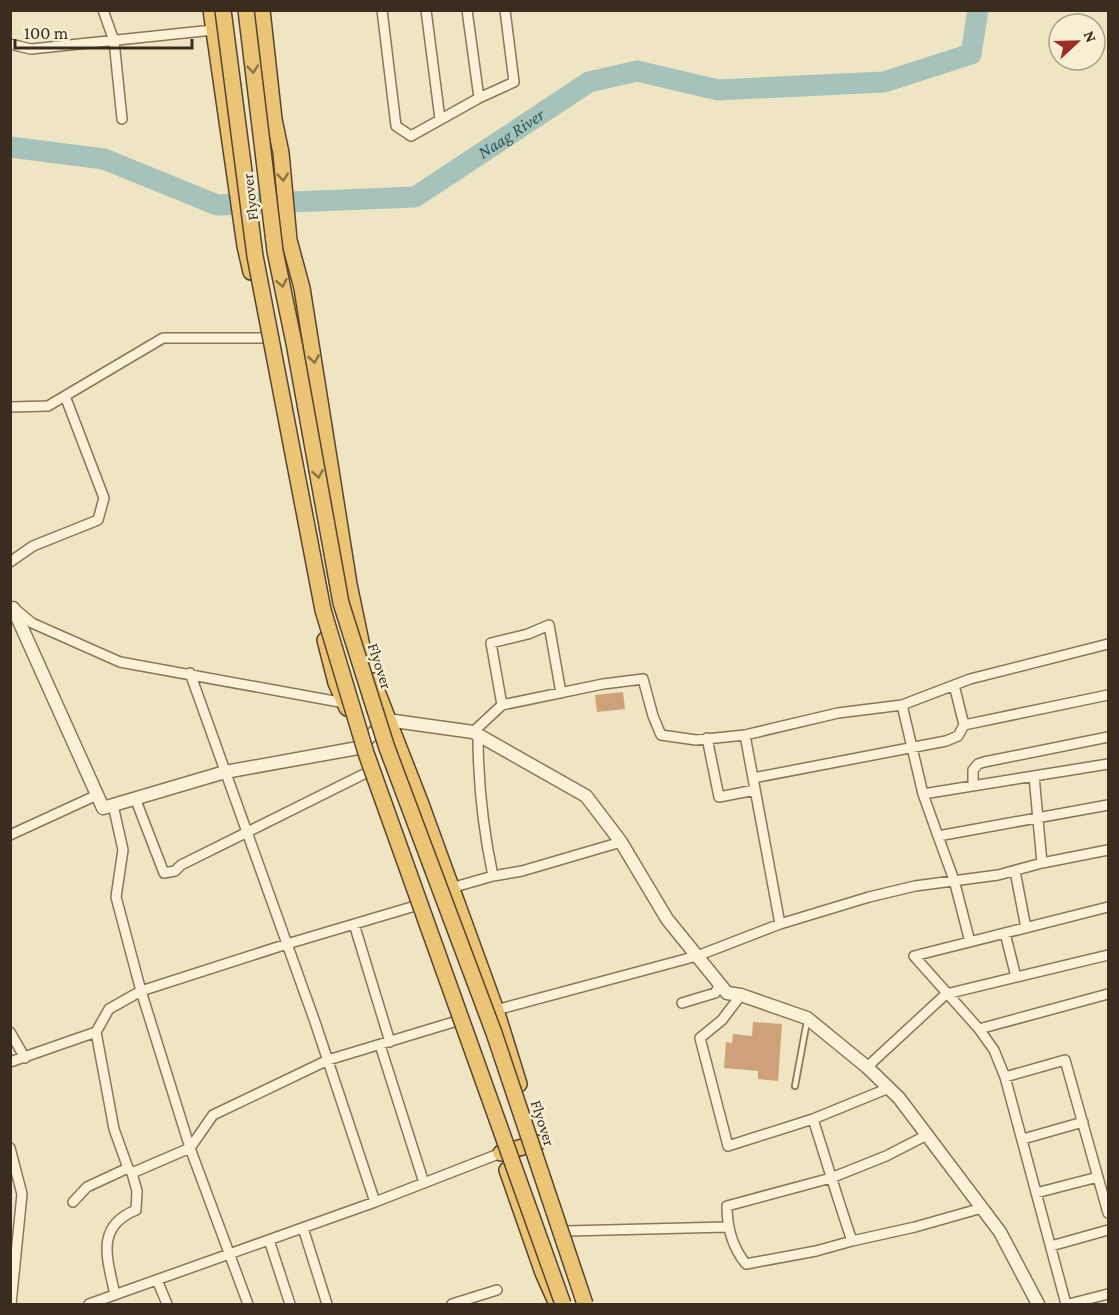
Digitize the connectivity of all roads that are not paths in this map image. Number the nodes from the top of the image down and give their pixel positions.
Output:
1 (103, 10) edge
2 (211, 10) edge
3 (223, 10) edge
4 (246, 10) edge
5 (261, 10) edge
6 (382, 10) edge
7 (426, 10) edge
8 (467, 10) edge
9 (505, 10) edge
10 (213, 30) junction
11 (114, 40) junction
12 (10, 44) edge
13 (479, 98) junction
14 (122, 119) dead end
15 (440, 119) junction
16 (289, 240) junction
17 (245, 246) junction
18 (265, 338) junction
19 (65, 396) junction
20 (10, 406) edge
21 (10, 562) edge
22 (12, 607) edge
23 (1108, 644) edge
24 (190, 673) junction
25 (954, 685) junction
26 (561, 693) junction
27 (1108, 695) edge
28 (345, 703) junction
29 (502, 705) junction
30 (902, 705) junction
31 (387, 720) junction
32 (964, 725) junction
33 (475, 733) junction
34 (746, 735) junction
35 (1108, 737) edge
36 (707, 738) junction
37 (358, 748) junction
38 (914, 748) junction
39 (1108, 764) edge
40 (225, 772) junction
41 (368, 772) junction
42 (1034, 776) junction
43 (753, 778) junction
44 (973, 785) junction
45 (755, 790) junction
46 (923, 794) junction
47 (97, 795) junction
48 (135, 798) junction
49 (113, 805) junction
50 (1108, 805) edge
51 (1038, 818) junction
52 (248, 833) junction
53 (10, 835) edge
54 (938, 836) junction
55 (621, 842) junction
56 (1108, 850) edge
57 (1042, 863) junction
58 (445, 871) junction
59 (1015, 871) junction
60 (493, 876) junction
61 (954, 880) junction
62 (407, 885) junction
63 (451, 888) junction
64 (415, 906) junction
65 (1108, 907) edge
66 (354, 924) junction
67 (780, 924) junction
68 (1026, 928) junction
69 (1005, 933) junction
70 (970, 942) junction
71 (287, 944) junction
72 (1108, 955) edge
73 (697, 956) junction
74 (1016, 977) junction
75 (720, 985) junction
76 (141, 991) junction
77 (946, 994) junction
78 (1108, 994) edge
79 (741, 995) junction
80 (682, 1004) dead end
81 (496, 1010) junction
82 (807, 1018) junction
83 (457, 1021) junction
84 (979, 1029) junction
85 (10, 1032) edge
86 (96, 1032) junction
87 (390, 1042) junction
88 (380, 1045) junction
89 (25, 1058) junction
90 (327, 1060) junction
91 (10, 1062) edge
92 (867, 1067) junction
93 (1005, 1077) junction
94 (795, 1086) dead end
95 (889, 1088) junction
96 (813, 1119) junction
97 (1083, 1122) junction
98 (927, 1135) junction
99 (1023, 1139) junction
100 (537, 1143) junction
101 (10, 1148) edge
102 (189, 1148) junction
103 (501, 1153) junction
104 (130, 1171) junction
105 (1098, 1177) junction
106 (831, 1178) junction
107 (424, 1183) junction
108 (1036, 1193) junction
109 (73, 1202) dead end
110 (375, 1202) junction
111 (982, 1208) junction
112 (1108, 1213) edge
113 (727, 1227) junction
114 (303, 1228) junction
115 (1108, 1230) edge
116 (567, 1231) junction
117 (269, 1240) junction
118 (852, 1241) junction
119 (1050, 1246) junction
120 (230, 1254) junction
121 (157, 1280) junction
122 (497, 1290) dead end
123 (1108, 1294) edge
124 (115, 1295) junction
125 (11, 1305) edge
126 (89, 1305) edge
127 (167, 1305) edge
128 (248, 1305) edge
129 (290, 1305) edge
130 (327, 1305) edge
131 (452, 1305) edge
132 (557, 1305) edge
133 (563, 1305) edge
134 (585, 1305) edge
135 (592, 1305) edge
136 (1038, 1305) edge
137 (1067, 1305) edge

1 - 11 street
2 - 10 highway
3 - 133 highway, Flyover, bridge
4 -> 134 highway, Flyover, bridge
5 -> 16 highway
6 - 15 street
7 - 15 street
8 - 13 street
9 - 13 street
10 - 11 street
10 - 17 highway
11 - 12 street
11 - 14 street
13 - 15 street
16 - 17 highway
16 -> 31 highway
17 - 18 highway
18 - 19 street
18 - 28 highway
19 - 20 street
19 - 21 street
22 - 24 street
22 - 47 street
23 - 25 street
24 - 28 street
24 - 40 street
25 - 30 street
25 - 32 street
26 - 29 street
26 - 29 street
26 - 36 street
27 - 32 street
28 - 37 highway
29 - 33 street
30 - 34 street
30 - 38 street
31 - 33 street
31 - 37 street
31 - 58 highway
32 - 38 street
33 - 55 street
33 - 60 street
34 - 36 street
34 - 43 street
35 - 44 street
36 - 45 street
37 - 40 street
37 - 41 highway
38 - 43 street
38 - 46 street
39 - 42 street
40 - 48 street
40 - 52 street
41 - 52 street
41 - 62 highway
42 - 44 street
42 - 51 street
43 - 45 street
44 - 46 street
45 - 67 street
46 - 54 street
47 - 49 street
47 - 53 street
48 - 49 street
48 - 52 street
49 - 76 street
50 - 51 street
51 - 54 street
51 - 57 street
52 - 71 street
54 - 61 street
55 - 60 street
55 - 73 street
56 - 57 street
57 - 59 street
58 - 62 highway
58 - 63 highway
59 - 61 street
59 - 68 street
60 - 63 street
61 - 67 street
61 - 70 street
62 - 64 highway
63 - 81 highway
64 - 66 street
64 - 83 highway
65 - 68 street
66 - 71 street
66 - 87 street
67 - 73 street
68 - 69 street
69 - 70 street
69 - 74 street
70 - 77 street
71 - 76 street
71 - 90 street
72 - 74 street
73 - 75 street
73 - 81 street
74 - 77 street
75 - 79 street
75 - 80 street
76 - 86 street
76 - 102 street
77 - 84 street
77 - 92 street
78 - 84 street
79 - 82 street
79 - 96 street
81 - 100 highway
82 - 92 street
82 - 94 lane
83 - 87 street
83 - 103 highway
84 - 93 street
85 - 89 street
86 - 89 street
86 - 104 street
87 - 88 street
88 - 90 street
88 - 107 street
89 - 91 street
90 - 102 street
90 - 110 street
92 - 95 street
93 - 97 street
93 - 99 street
95 - 96 street
95 - 98 street
96 - 106 street
97 - 99 street
97 - 105 street
98 - 106 street
98 - 111 street
99 - 108 street
100 - 103 highway
100 - 116 highway
101 - 125 street
102 - 104 street
102 - 120 street
103 - 107 street
103 - 132 highway
104 - 109 street
104 - 124 street
105 - 108 street
105 - 112 street
106 - 113 street
106 - 118 street
107 - 110 street
108 - 119 street
110 - 114 street
111 - 118 street
111 - 136 street
113 - 116 street
113 - 118 street
114 - 117 street
114 - 130 street
115 - 119 street
116 - 135 highway
117 - 120 street
117 - 129 street
119 - 137 street
120 - 121 street
120 - 128 street
121 - 124 street
121 - 127 street
122 - 131 street
123 - 137 street
124 - 126 street

